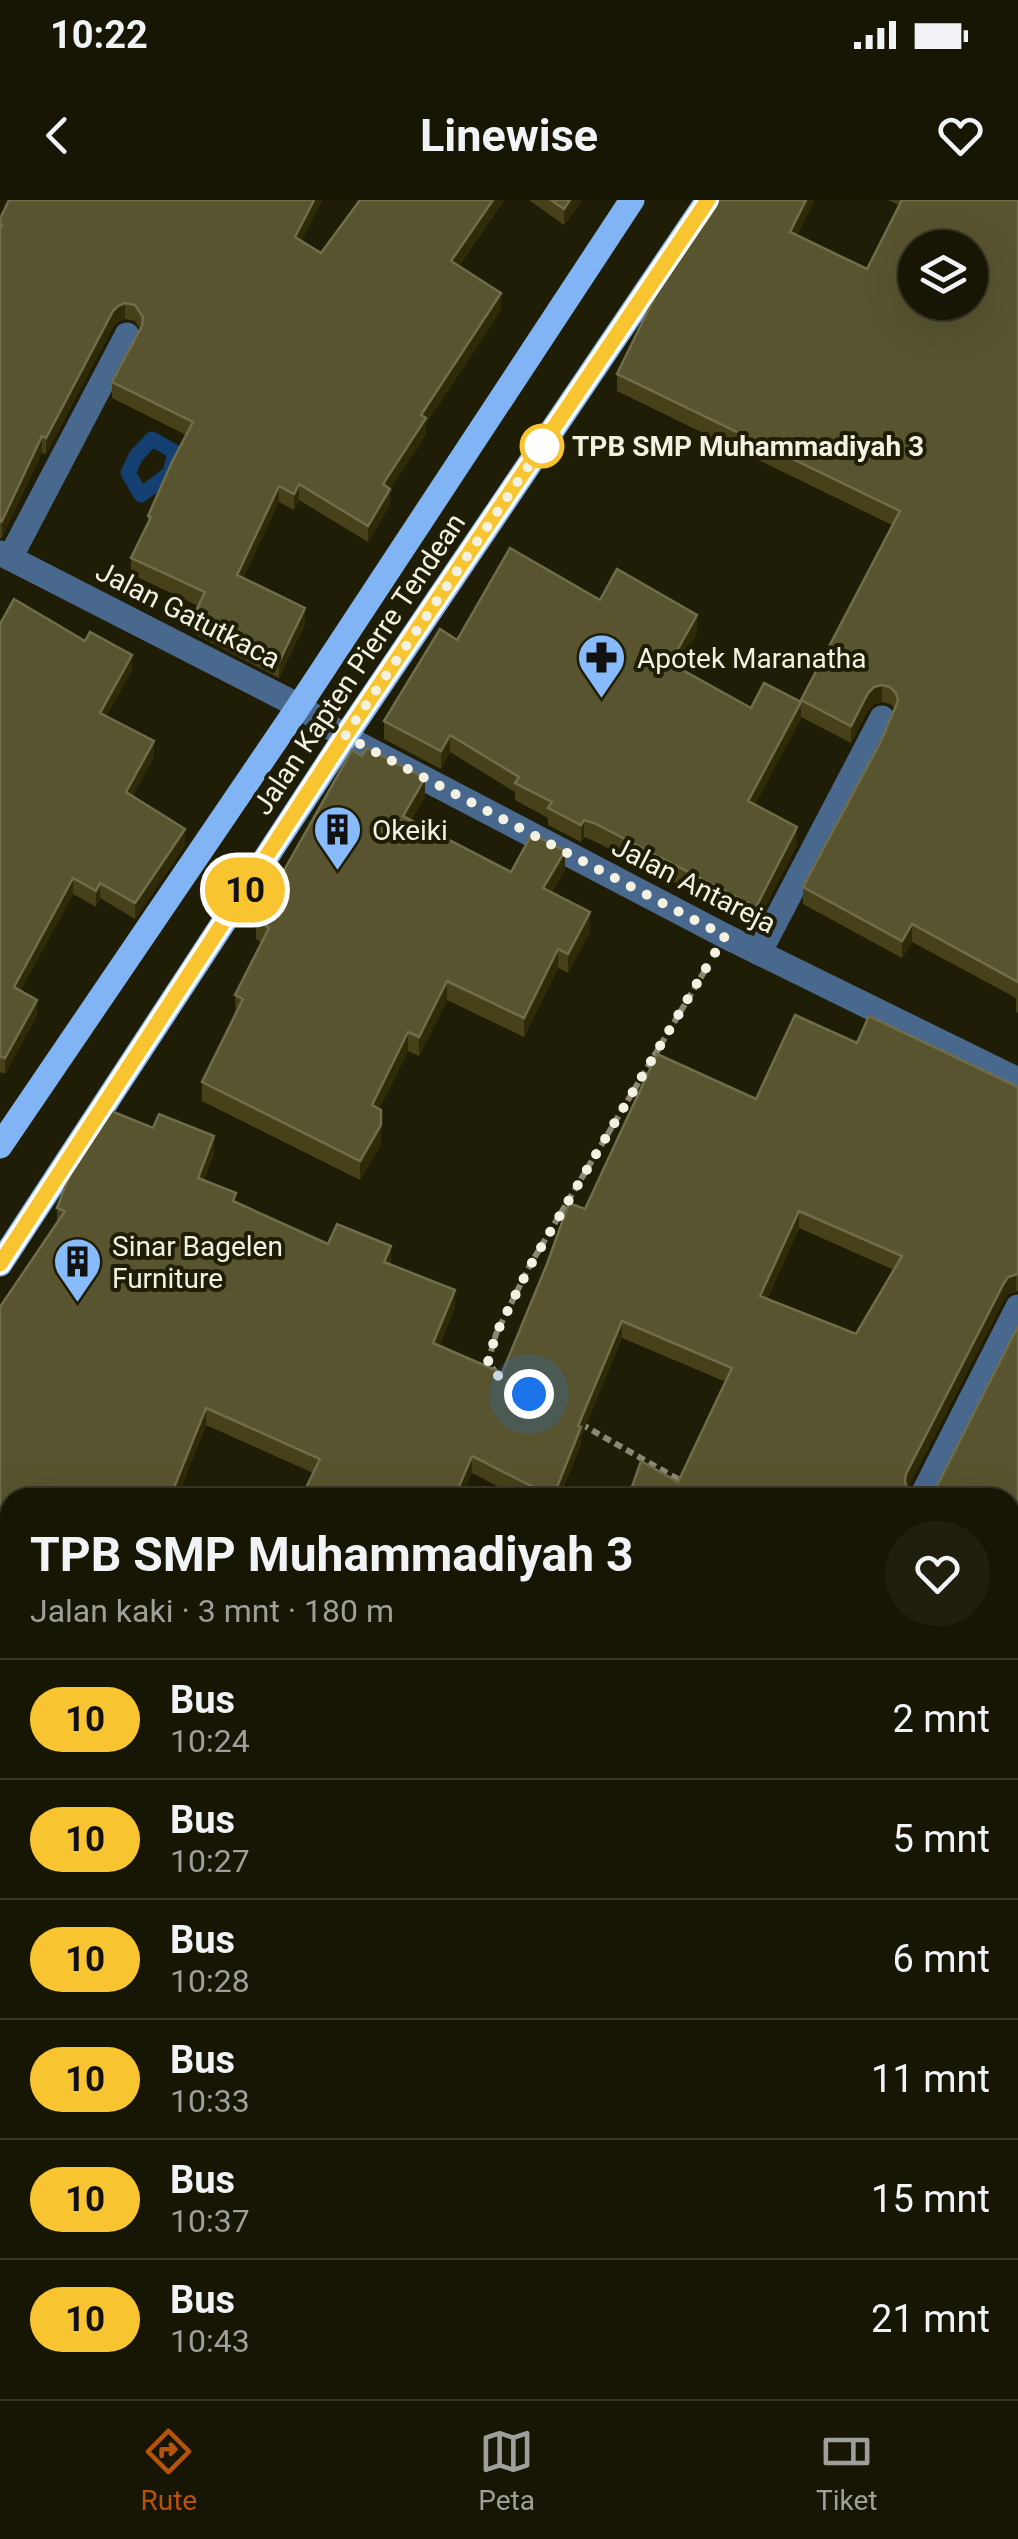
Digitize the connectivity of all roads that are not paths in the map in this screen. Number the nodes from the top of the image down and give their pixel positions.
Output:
1 (632, 200) edge
2 (708, 200) edge
3 (128, 335) dead end
4 (5, 556) edge
5 (299, 706) junction
6 (882, 718) dead end
7 (345, 736) junction
8 (760, 953) junction
9 (1018, 1080) edge
10 (0, 1146) edge
11 (0, 1264) edge
12 (1018, 1307) edge
13 (925, 1488) edge

1 - 5 main road, Jalan Kapten Pierre Tendean
2 - 7 main road, Jalan Kapten Pierre Tendean
3 - 4 street
4 - 5 street, Jalan Gatutkaca
5 - 7 street, Jalan Gatutkaca
5 - 10 main road, Jalan Kapten Pierre Tendean
6 - 8 street
7 - 8 street, Jalan Antareja
7 - 11 main road, Jalan Kapten Pierre Tendean
8 - 9 street, Jalan Antareja
12 - 13 street

